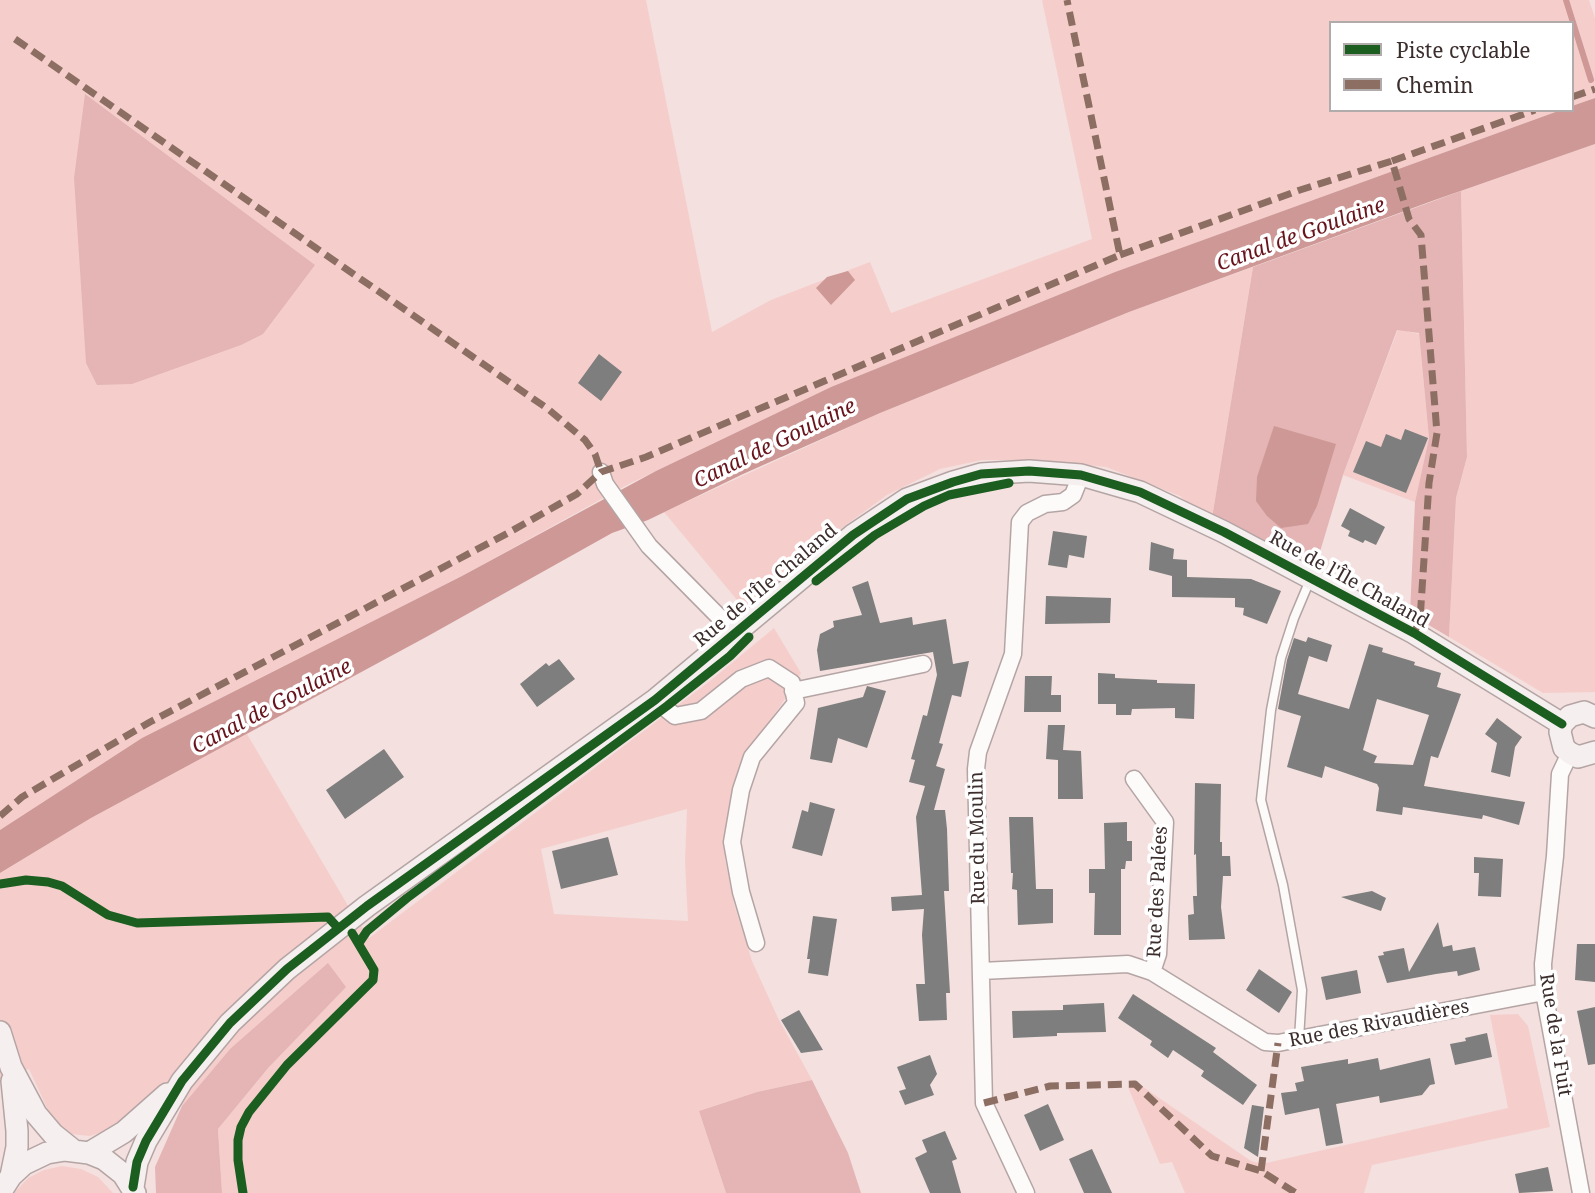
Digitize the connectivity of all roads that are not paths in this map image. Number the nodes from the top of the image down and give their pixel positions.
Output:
1 (1081, 475) junction
2 (603, 478) dead end
3 (1311, 577) junction
4 (736, 634) junction
5 (923, 664) dead end
6 (793, 691) junction
7 (655, 701) junction
8 (1595, 717) edge
9 (1562, 724) junction
10 (1595, 752) edge
11 (1570, 753) junction
12 (1134, 779) dead end
13 (756, 943) dead end
14 (981, 971) junction
15 (1152, 972) junction
16 (1544, 992) junction
17 (0, 1032) edge
18 (1299, 1040) junction
19 (11, 1067) junction
20 (182, 1081) junction
21 (81, 1151) junction
22 (3, 1187) edge
23 (134, 1190) edge
24 (1026, 1193) edge
25 (1580, 1193) edge

1 - 3 street, Rue de l'Île Chaland
1 - 4 street, Rue de l'Île Chaland
1 - 14 street, Rue du Moulin
2 - 4 street
3 - 9 street, Rue de l'Île Chaland
3 - 18 lane
4 - 7 street, Rue de l'Île Chaland
5 - 6 street
6 - 7 street
6 - 13 street
7 - 20 street, Rue de l'Île Chaland
8 - 9 street
9 - 11 street
10 - 11 street
11 - 16 street, Rue de la Fuit
12 - 15 street, Rue des Palées
14 - 15 street, Rue des Rivaudières
14 - 24 street, Rue du Moulin
15 - 18 street, Rue des Rivaudières
16 - 18 street, Rue des Rivaudières
16 - 25 street, Rue de la Fuit
17 - 19 street
19 - 21 street
19 - 22 street
20 - 21 street, Rue de l'Île Chaland
20 - 23 street, Rue de l'Île Chaland
21 - 22 street
21 - 23 street

